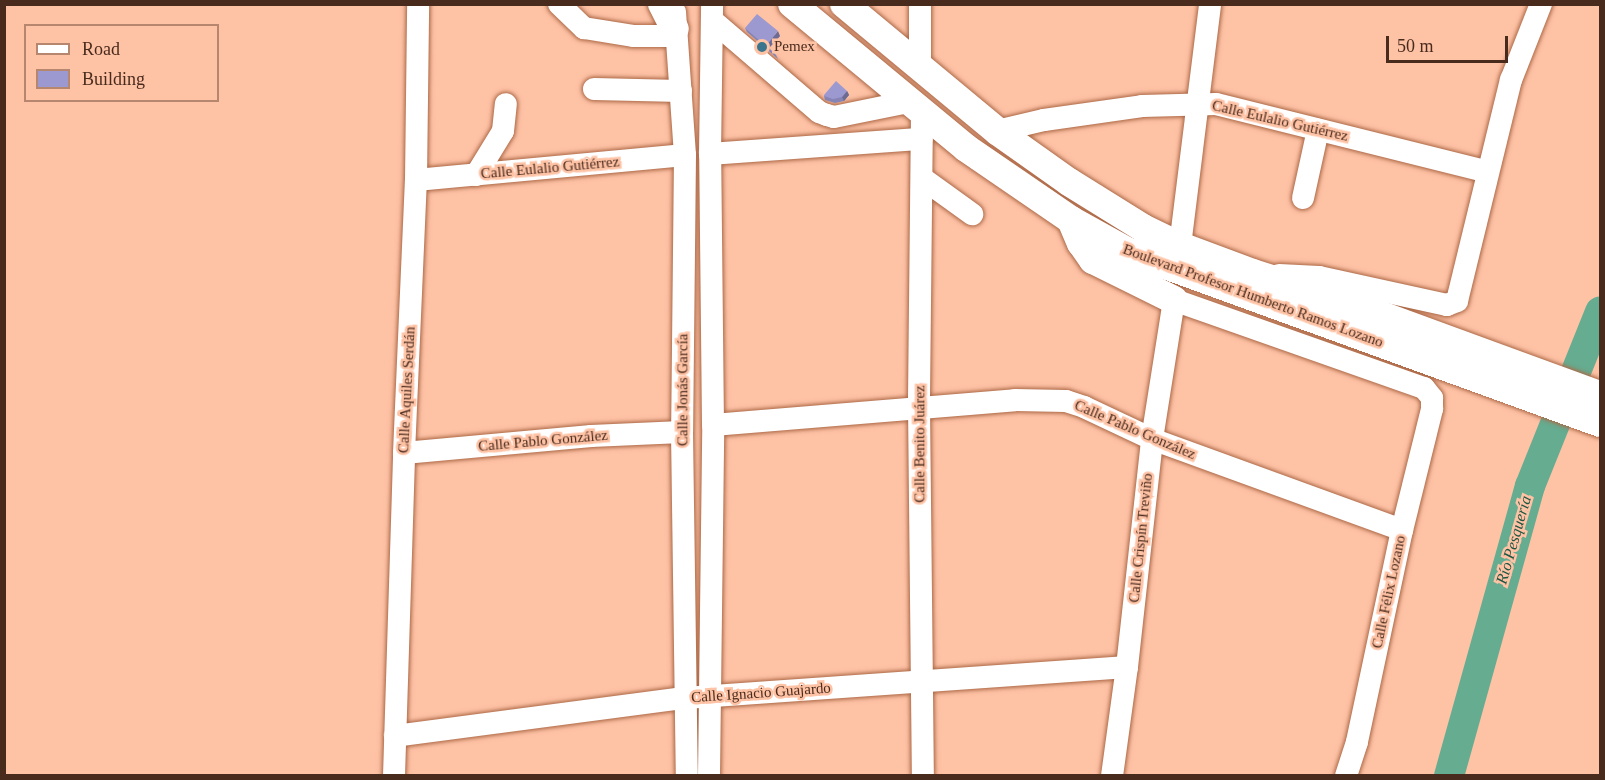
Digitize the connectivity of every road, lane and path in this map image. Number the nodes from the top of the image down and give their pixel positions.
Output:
1 (418, 4) edge
2 (559, 4) edge
3 (792, 4) edge
4 (816, 4) edge
5 (844, 4) edge
6 (920, 4) edge
7 (1210, 4) edge
8 (1541, 4) edge
9 (712, 12) edge
10 (672, 18) edge
11 (892, 46) junction
12 (920, 67) junction
13 (594, 89) dead end
14 (681, 91) junction
15 (1200, 103) junction
16 (506, 104) dead end
17 (920, 118) junction
18 (1318, 130) junction
19 (997, 131) junction
20 (710, 153) junction
21 (685, 155) junction
22 (1488, 172) junction
23 (476, 175) junction
24 (922, 178) junction
25 (416, 180) junction
26 (1303, 198) dead end
27 (972, 214) dead end
28 (1071, 220) junction
29 (1180, 246) junction
30 (1254, 273) junction
31 (1174, 300) junction
32 (1345, 316) junction
33 (1600, 395) edge
34 (920, 406) junction
35 (1600, 423) edge
36 (713, 425) junction
37 (682, 432) junction
38 (1152, 439) junction
39 (404, 453) junction
40 (1402, 530) junction
41 (1128, 667) junction
42 (922, 682) junction
43 (709, 697) junction
44 (685, 698) junction
45 (395, 736) junction
46 (394, 776) edge
47 (687, 776) edge
48 (709, 776) edge
49 (923, 776) edge
50 (1112, 776) edge
51 (1346, 776) edge

1 - 25 street, Calle Aquiles Serdán
2 - 10 street
3 - 17 main road, Boulevard Profesor Humberto Ramos Lozano
4 - 11 main road
5 - 11 main road, Boulevard Profesor Humberto Ramos Lozano
6 - 12 street
7 - 15 street
8 - 22 street
9 - 17 street
9 - 20 street, Calle Jonás García
10 - 14 street, Calle Jonás García
11 - 12 main road, Boulevard Profesor Humberto Ramos Lozano
12 - 19 main road, Boulevard Profesor Humberto Ramos Lozano
13 - 14 street
14 - 21 street, Calle Jonás García
15 - 18 street, Calle Eulalio Gutiérrez
15 - 19 street, Calle Eulalio Gutiérrez
15 - 29 street
16 - 23 street
17 - 19 main road
17 - 20 street
17 - 24 street, Calle Benito Juárez
17 - 28 main road, Boulevard Profesor Humberto Ramos Lozano
18 - 22 street, Calle Eulalio Gutiérrez
18 - 26 street
19 - 29 main road, Boulevard Profesor Humberto Ramos Lozano
20 - 36 street, Calle Jonás García
21 - 23 street, Calle Eulalio Gutiérrez
21 - 37 street, Calle Jonás García
22 - 30 street
23 - 25 street, Calle Eulalio Gutiérrez
24 - 27 street
24 - 34 street, Calle Benito Juárez
25 - 39 street, Calle Aquiles Serdán
28 - 31 main road
28 - 32 main road, Boulevard Profesor Humberto Ramos Lozano
29 - 30 main road, Boulevard Profesor Humberto Ramos Lozano
30 - 32 main road, Boulevard Profesor Humberto Ramos Lozano
31 - 38 street, Calle Crispín Treviño
31 - 40 street, Calle Félix Lozano
32 - 33 main road, Boulevard Profesor Humberto Ramos Lozano
32 - 35 main road, Boulevard Profesor Humberto Ramos Lozano
34 - 36 street, Calle Pablo González
34 - 38 street, Calle Pablo González
34 - 42 street, Calle Benito Juárez
36 - 43 street, Calle Jonás García
37 - 39 street, Calle Pablo González
37 - 44 street, Calle Jonás García
38 - 40 street, Calle Pablo González
38 - 41 street, Calle Crispín Treviño
39 - 45 street, Calle Aquiles Serdán
40 - 51 street, Calle Félix Lozano
41 - 42 street, Calle Ignacio Guajardo
41 - 50 street, Calle Crispín Treviño
42 - 43 street, Calle Ignacio Guajardo
42 - 49 street, Calle Benito Juárez
43 - 44 street, Calle Ignacio Guajardo
43 - 48 street, Calle Jonás García
44 - 45 street, Calle Ignacio Guajardo
44 - 47 street, Calle Jonás García
45 - 46 street, Calle Aquiles Serdán

